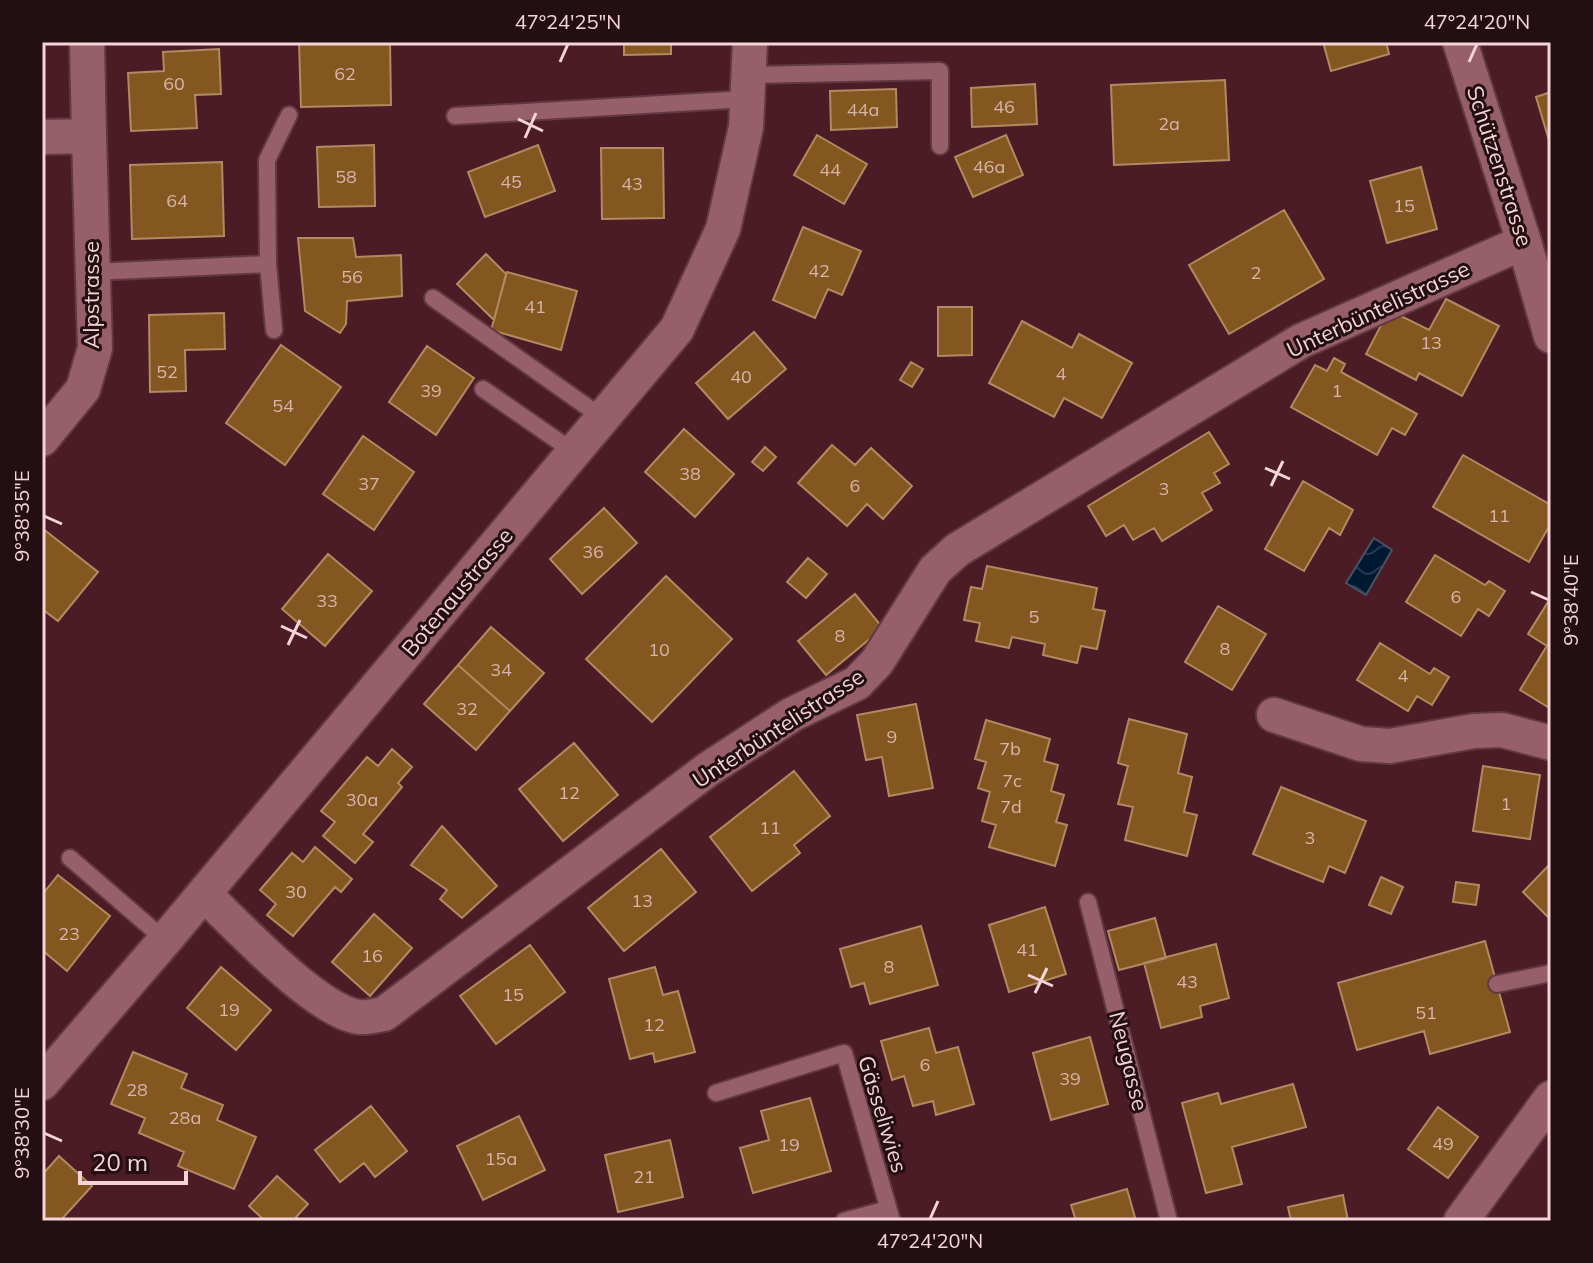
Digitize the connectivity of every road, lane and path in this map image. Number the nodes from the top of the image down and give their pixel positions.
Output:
1 (87, 42) edge
2 (1460, 42) edge
3 (749, 72) edge
4 (289, 115) dead end
5 (455, 116) dead end
6 (89, 136) junction
7 (42, 137) edge
8 (940, 146) dead end
9 (1524, 242) junction
10 (268, 264) junction
11 (93, 272) junction
12 (433, 298) dead end
13 (274, 330) dead end
14 (1551, 336) edge
15 (483, 389) dead end
16 (603, 418) junction
17 (42, 439) edge
18 (574, 452) junction
19 (1274, 715) dead end
20 (1551, 743) edge
21 (70, 858) dead end
22 (204, 894) junction
23 (1088, 902) dead end
24 (165, 940) junction
25 (1551, 973) edge
26 (1497, 984) dead end
27 (42, 1083) edge
28 (716, 1093) dead end
29 (1551, 1098) edge
30 (890, 1215) edge
31 (844, 1221) edge
32 (1169, 1221) edge
33 (1461, 1221) edge

1 - 6 street, Alpstrasse
2 - 9 street, Schützenstrasse
3 - 5 lane
3 - 8 lane
3 - 16 street, Botenaustrasse
4 - 10 lane
6 - 7 street
6 - 11 street, Alpstrasse
9 - 14 street, Schützenstrasse
9 - 22 street, Unterbüntelistrasse
10 - 11 lane
10 - 13 lane
11 - 17 street, Alpstrasse
12 - 16 lane
15 - 18 lane
16 - 18 street, Botenaustrasse
18 - 22 street, Botenaustrasse
19 - 20 street
21 - 24 lane
22 - 24 street, Botenaustrasse
23 - 32 lane, Neugasse
24 - 27 street, Botenaustrasse
25 - 26 lane
28 - 30 lane, Gässeliwies
29 - 33 street
30 - 31 lane

